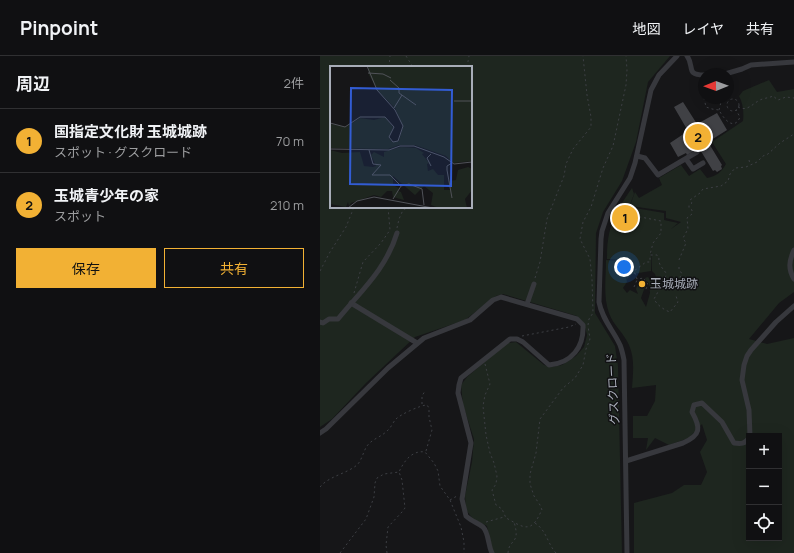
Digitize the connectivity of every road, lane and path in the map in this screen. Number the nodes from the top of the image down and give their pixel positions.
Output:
1 (390, 56) edge
2 (406, 56) edge
3 (469, 56) edge
4 (583, 56) edge
5 (626, 56) edge
6 (677, 56) edge
7 (687, 56) edge
8 (794, 62) edge
9 (389, 66) edge
10 (412, 66) edge
11 (467, 66) edge
12 (734, 72) edge
13 (698, 74) edge
14 (794, 98) edge
15 (705, 104) edge
16 (720, 104) edge
17 (738, 106) junction
18 (718, 110) junction
19 (736, 110) junction
20 (794, 134) edge
21 (697, 152) dead end
22 (637, 156) junction
23 (686, 158) junction
24 (749, 160) dead end
25 (703, 163) dead end
26 (750, 165) junction
27 (615, 201) junction
28 (354, 208) edge
29 (388, 208) edge
30 (408, 208) edge
31 (397, 233) joint
32 (794, 250) edge
33 (650, 255) junction
34 (679, 260) dead end
35 (679, 264) dead end
36 (320, 271) edge
37 (637, 279) junction
38 (794, 279) edge
39 (534, 284) joint
40 (634, 287) dead end
41 (646, 289) dead end
42 (677, 290) dead end
43 (676, 296) dead end
44 (353, 302) junction
45 (527, 304) junction
46 (794, 306) edge
47 (320, 322) edge
48 (580, 322) junction
49 (586, 326) junction
50 (517, 339) junction
51 (417, 344) junction
52 (484, 360) junction
53 (425, 391) dead end
54 (422, 405) junction
55 (320, 433) edge
56 (750, 433) edge
57 (746, 442) edge
58 (425, 452) junction
59 (626, 461) junction
60 (399, 472) junction
61 (320, 487) edge
62 (463, 490) junction
63 (450, 500) junction
64 (505, 517) junction
65 (514, 522) junction
66 (535, 523) junction
67 (478, 524) junction
68 (340, 553) edge
69 (387, 553) edge
70 (464, 553) edge
71 (492, 553) edge
72 (508, 553) edge
73 (556, 553) edge
74 (627, 553) edge

1 - 9 path
2 - 10 path
3 - 11 path
4 - 39 path
5 - 49 path
6 - 22 street, グスクロード
7 - 13 street
8 - 12 street
14 - 17 path
15 - 18 path
16 - 18 path
17 - 19 path
17 - 19 path
18 - 19 path
20 - 26 path
21 - 23 street
22 - 23 street
22 - 27 street, グスクロード
23 - 25 street
24 - 26 path
26 - 34 path
27 - 33 path
27 - 59 street, グスクロード
28 - 36 path
29 - 44 path
30 - 31 path
31 - 44 street
32 - 38 street
33 - 37 path
33 - 43 path
35 - 42 path
37 - 40 path
37 - 41 path
39 - 45 street
44 - 47 street
44 - 51 street
45 - 48 street
45 - 51 street
46 - 56 street
48 - 49 street
48 - 50 path
49 - 50 street
49 - 66 path
50 - 52 street
51 - 55 street
52 - 62 street
52 - 64 path
53 - 54 path
54 - 58 path
54 - 61 path
57 - 59 street
58 - 60 path
58 - 63 path
59 - 74 street, グスクロード
60 - 68 path
60 - 69 path
62 - 63 path
62 - 67 street
63 - 70 path
64 - 65 path
64 - 67 path
65 - 66 path
65 - 72 path
66 - 73 path
67 - 71 street

